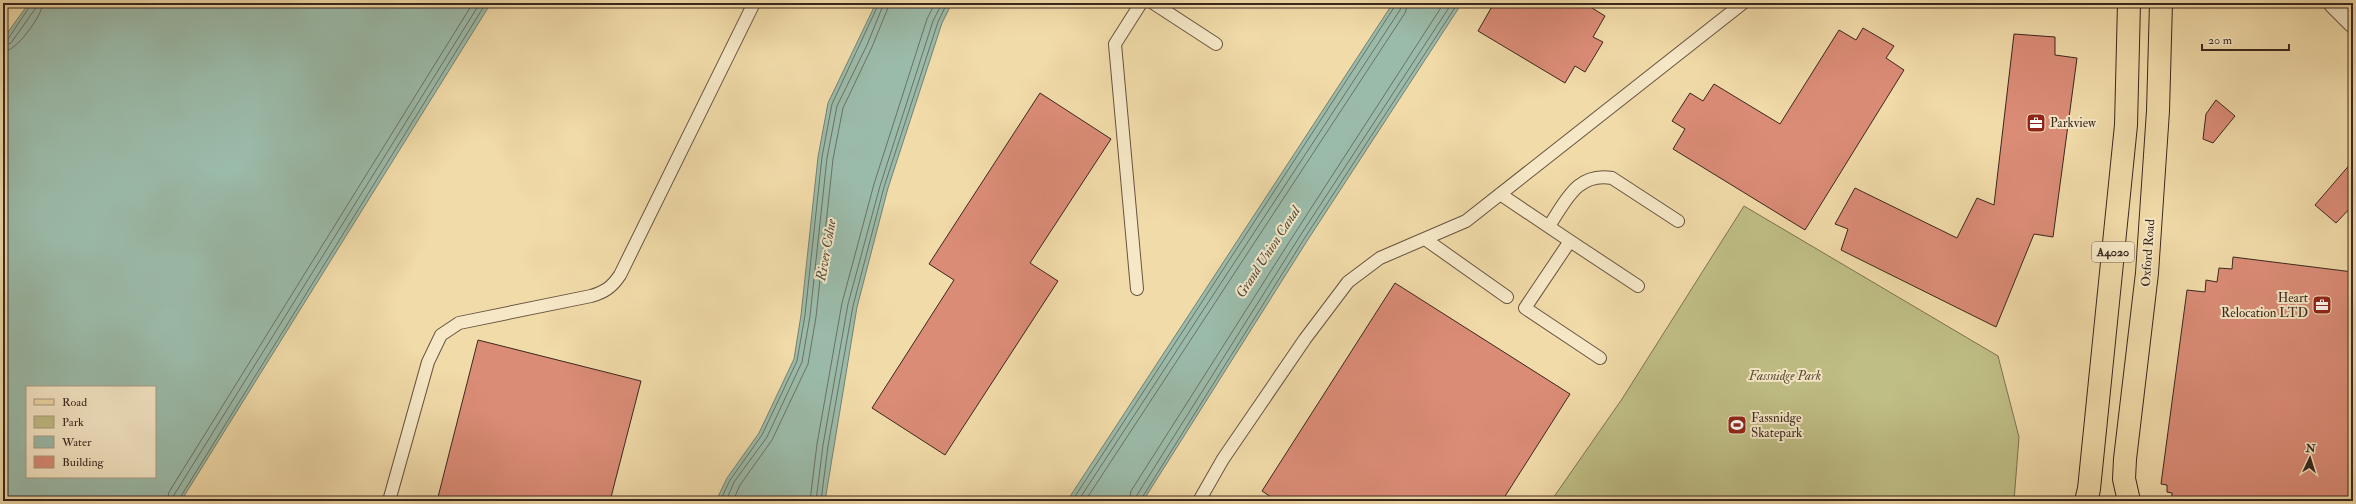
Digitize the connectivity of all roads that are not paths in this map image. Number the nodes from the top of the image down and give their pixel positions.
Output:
1 (754, 3) edge
2 (1141, 3) edge
3 (1152, 3) edge
4 (1743, 3) edge
5 (2129, 3) edge
6 (2161, 3) edge
7 (2335, 3) edge
8 (2353, 21) edge
9 (1216, 44) dead end
10 (1500, 194) junction
11 (1678, 221) dead end
12 (1549, 226) junction
13 (1425, 239) junction
14 (1570, 241) junction
15 (1638, 286) dead end
16 (1137, 289) dead end
17 (1507, 297) dead end
18 (1600, 358) dead end
19 (389, 501) edge
20 (1199, 501) edge
21 (2086, 501) edge
22 (2129, 501) edge

1 - 19 lane
2 - 16 lane
3 - 9 lane
4 - 10 lane
5 - 21 main road, A4020
6 - 22 main road, Oxford Road / A4020
7 - 8 street
10 - 12 lane
10 - 13 lane
11 - 12 lane
12 - 14 lane
13 - 17 lane
13 - 20 lane
14 - 15 lane
14 - 18 lane

